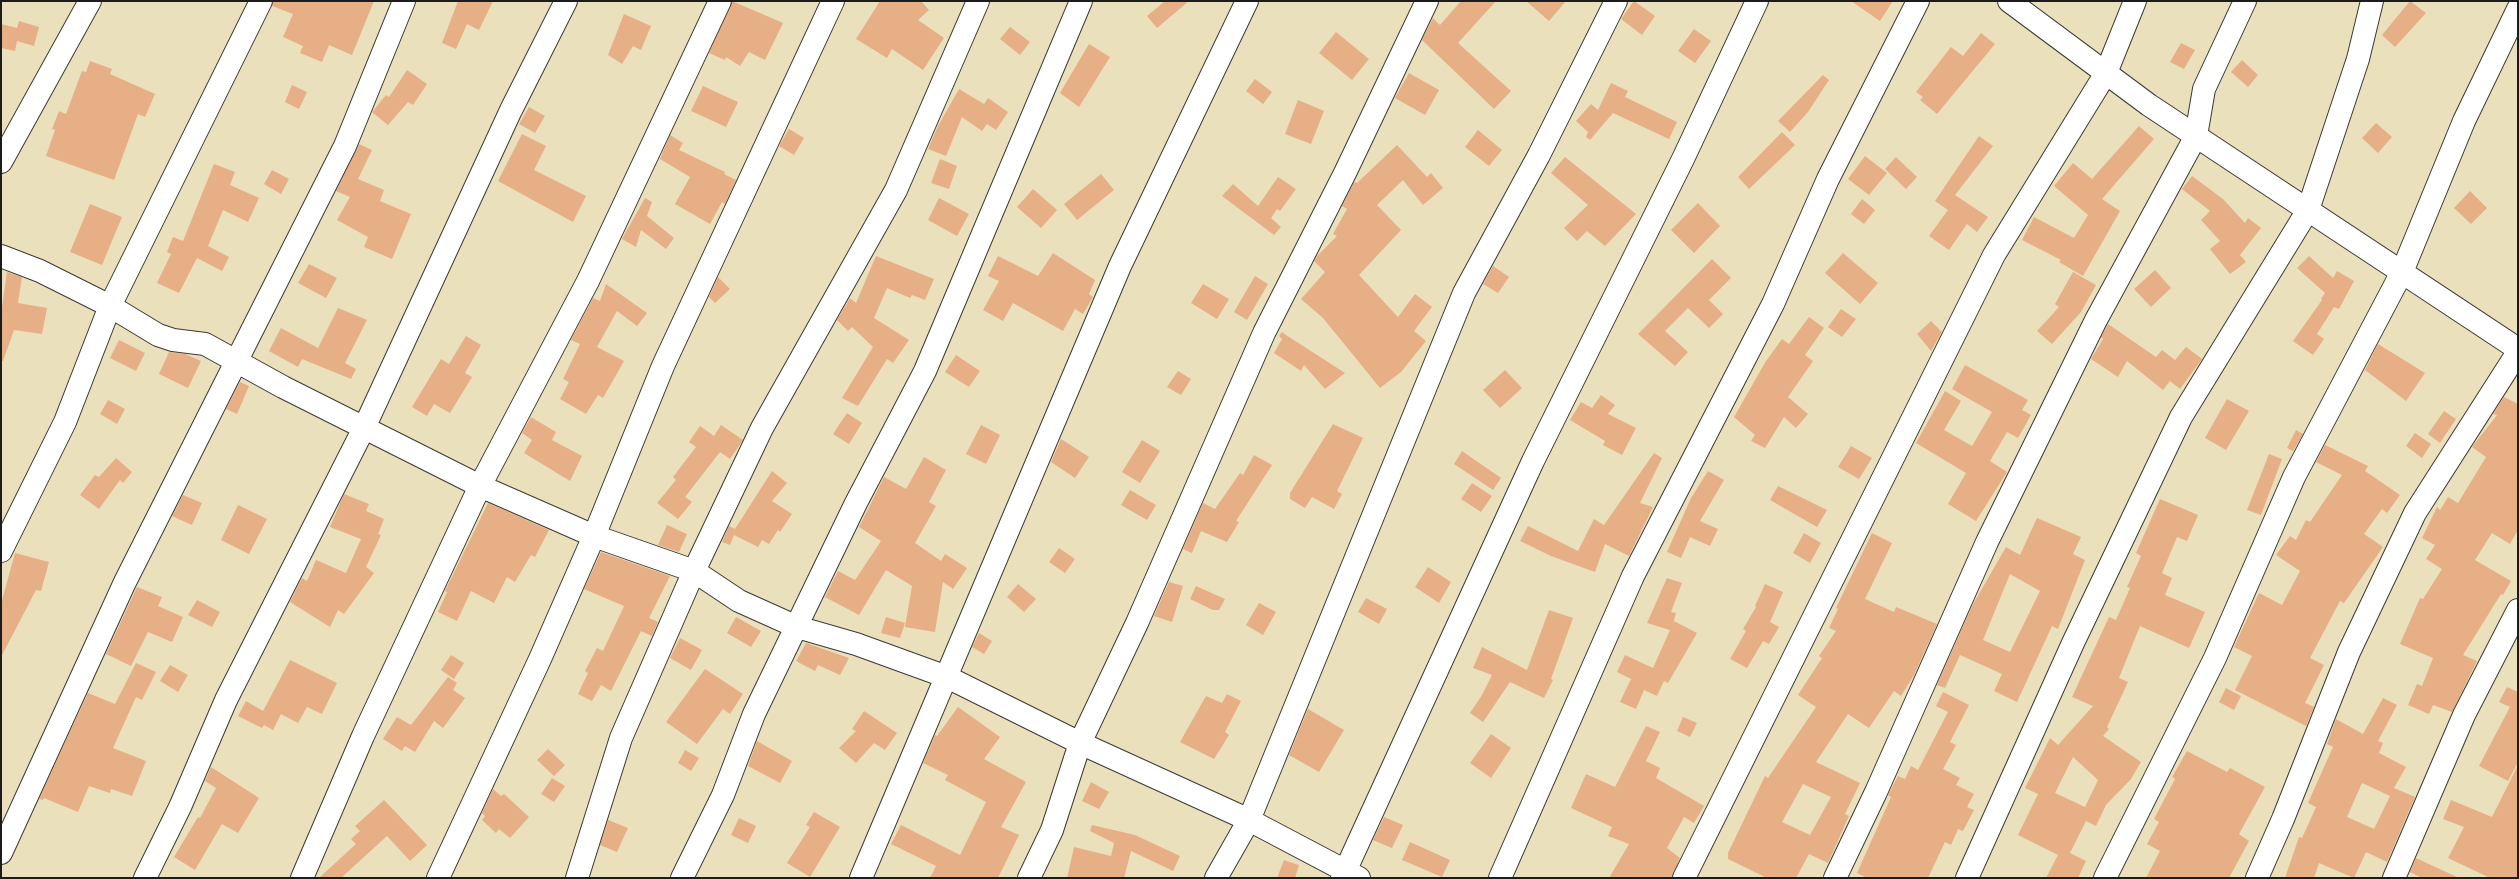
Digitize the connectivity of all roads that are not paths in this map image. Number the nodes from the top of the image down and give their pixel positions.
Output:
1 (90, 1) edge
2 (261, 1) edge
3 (404, 1) edge
4 (566, 1) edge
5 (720, 1) edge
6 (833, 1) edge
7 (978, 1) edge
8 (1081, 1) edge
9 (1247, 1) edge
10 (1427, 1) edge
11 (1616, 1) edge
12 (1757, 1) edge
13 (1918, 1) edge
14 (2009, 1) edge
15 (2135, 1) edge
16 (2245, 1) edge
17 (2372, 1) edge
18 (2518, 9) edge
19 (2106, 73) junction
20 (2196, 136) junction
21 (1, 162) edge
22 (2308, 210) junction
23 (1, 256) edge
24 (2402, 272) junction
25 (110, 306) junction
26 (2518, 348) edge
27 (2518, 352) edge
28 (236, 362) junction
29 (364, 428) junction
30 (480, 486) junction
31 (594, 536) junction
32 (1, 551) edge
33 (694, 571) junction
34 (2518, 610) edge
35 (797, 627) junction
36 (947, 677) junction
37 (1080, 743) junction
38 (1249, 820) junction
39 (1, 853) edge
40 (1348, 876) edge
41 (144, 878) edge
42 (302, 878) edge
43 (438, 878) edge
44 (577, 878) edge
45 (682, 878) edge
46 (861, 878) edge
47 (1029, 878) edge
48 (1216, 878) edge
49 (1500, 878) edge
50 (1684, 878) edge
51 (1835, 878) edge
52 (1967, 878) edge
53 (2105, 878) edge
54 (2257, 878) edge
55 (2394, 878) edge

1 - 21 street
2 - 25 street
3 - 28 street
4 - 29 street
5 - 30 street
6 - 31 street
7 - 33 street
8 - 35 street
9 - 36 street
10 - 37 street
11 - 38 street
12 - 40 street
13 - 49 street
14 - 19 street
15 - 19 street
16 - 20 street
17 - 22 street
18 - 24 street
19 - 20 street
19 - 50 street
20 - 22 street
20 - 51 street
22 - 24 street
22 - 52 street
23 - 25 street
24 - 26 street
24 - 53 street
25 - 28 street
25 - 32 street
27 - 54 street
28 - 29 street
28 - 39 street
29 - 30 street
29 - 41 street
30 - 31 street
30 - 42 street
31 - 33 street
31 - 43 street
33 - 35 street
33 - 44 street
34 - 55 street
35 - 36 street
35 - 45 street
36 - 37 street
36 - 46 street
37 - 38 street
37 - 47 street
38 - 40 street
38 - 48 street

